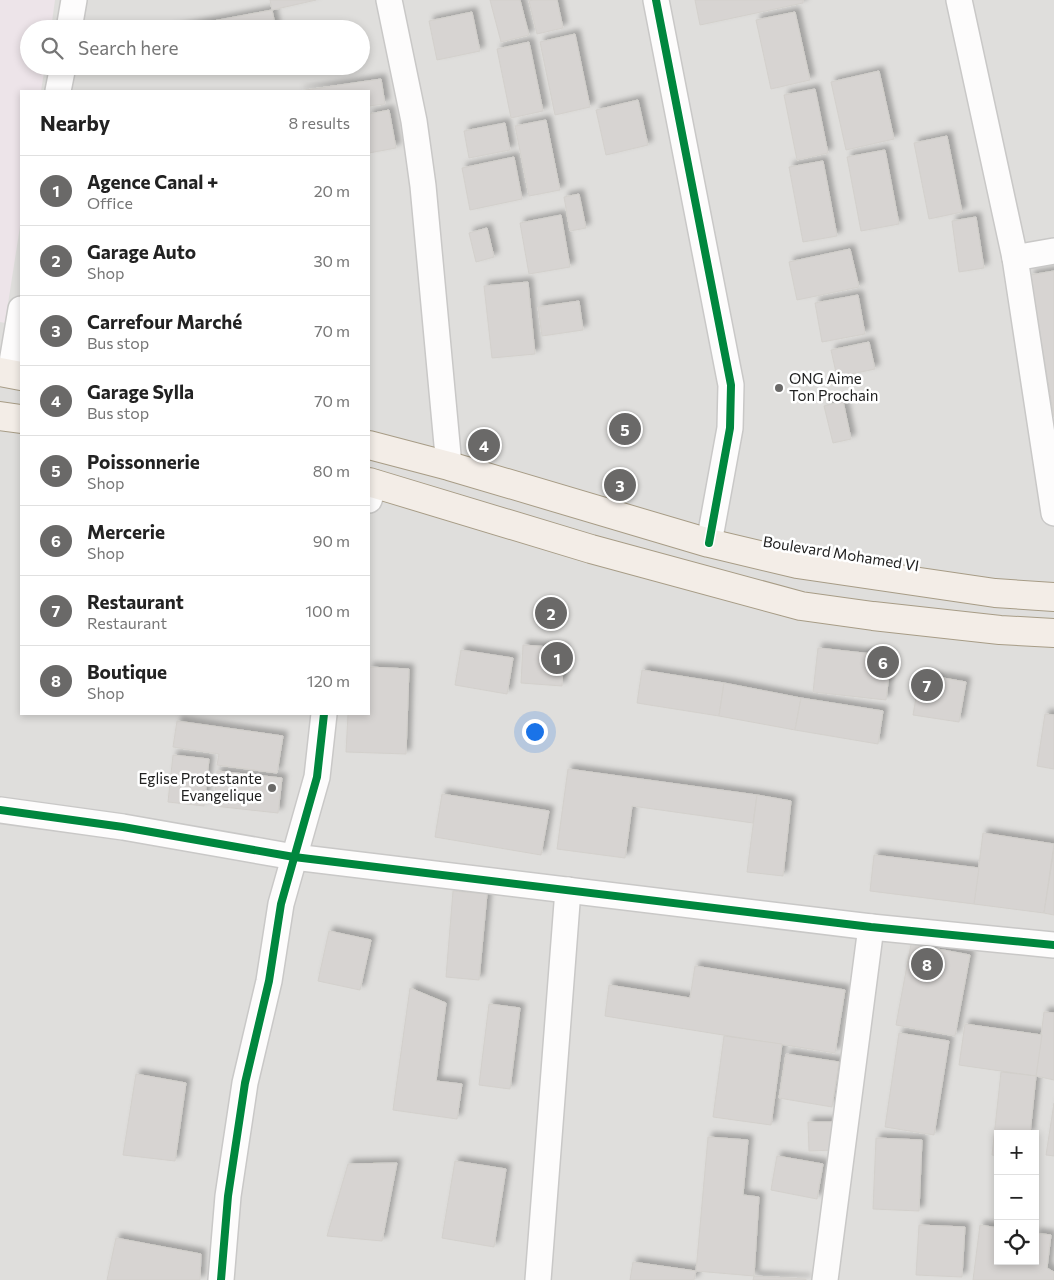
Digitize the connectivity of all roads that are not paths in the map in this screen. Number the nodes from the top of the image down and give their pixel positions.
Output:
1 (74, 0) edge
2 (389, 0) edge
3 (656, 0) edge
4 (959, 0) edge
5 (71, 20) edge
6 (61, 75) edge
7 (58, 90) edge
8 (1054, 251) edge
9 (1015, 258) junction
10 (20, 315) edge
11 (10, 374) edge
12 (0, 416) edge
13 (20, 419) edge
14 (370, 444) edge
15 (449, 466) junction
16 (371, 489) edge
17 (1054, 513) edge
18 (709, 543) junction
19 (1054, 598) edge
20 (1054, 633) edge
21 (324, 715) edge
22 (0, 810) edge
23 (294, 857) junction
24 (568, 890) junction
25 (871, 927) junction
26 (1054, 945) edge
27 (221, 1280) edge
28 (538, 1280) edge
29 (826, 1280) edge

1 - 5 street
2 - 15 street
3 - 18 street
4 - 9 street
6 - 7 street
8 - 9 street
9 - 17 street
10 - 11 street
12 - 13 main road
14 - 15 main road, Boulevard Mohamed VI
15 - 18 main road, Boulevard Mohamed VI
16 - 20 main road
18 - 19 main road, Boulevard Mohamed VI
21 - 23 street
22 - 23 street
23 - 24 street
23 - 27 street
24 - 25 street
24 - 28 street
25 - 26 street
25 - 29 street

